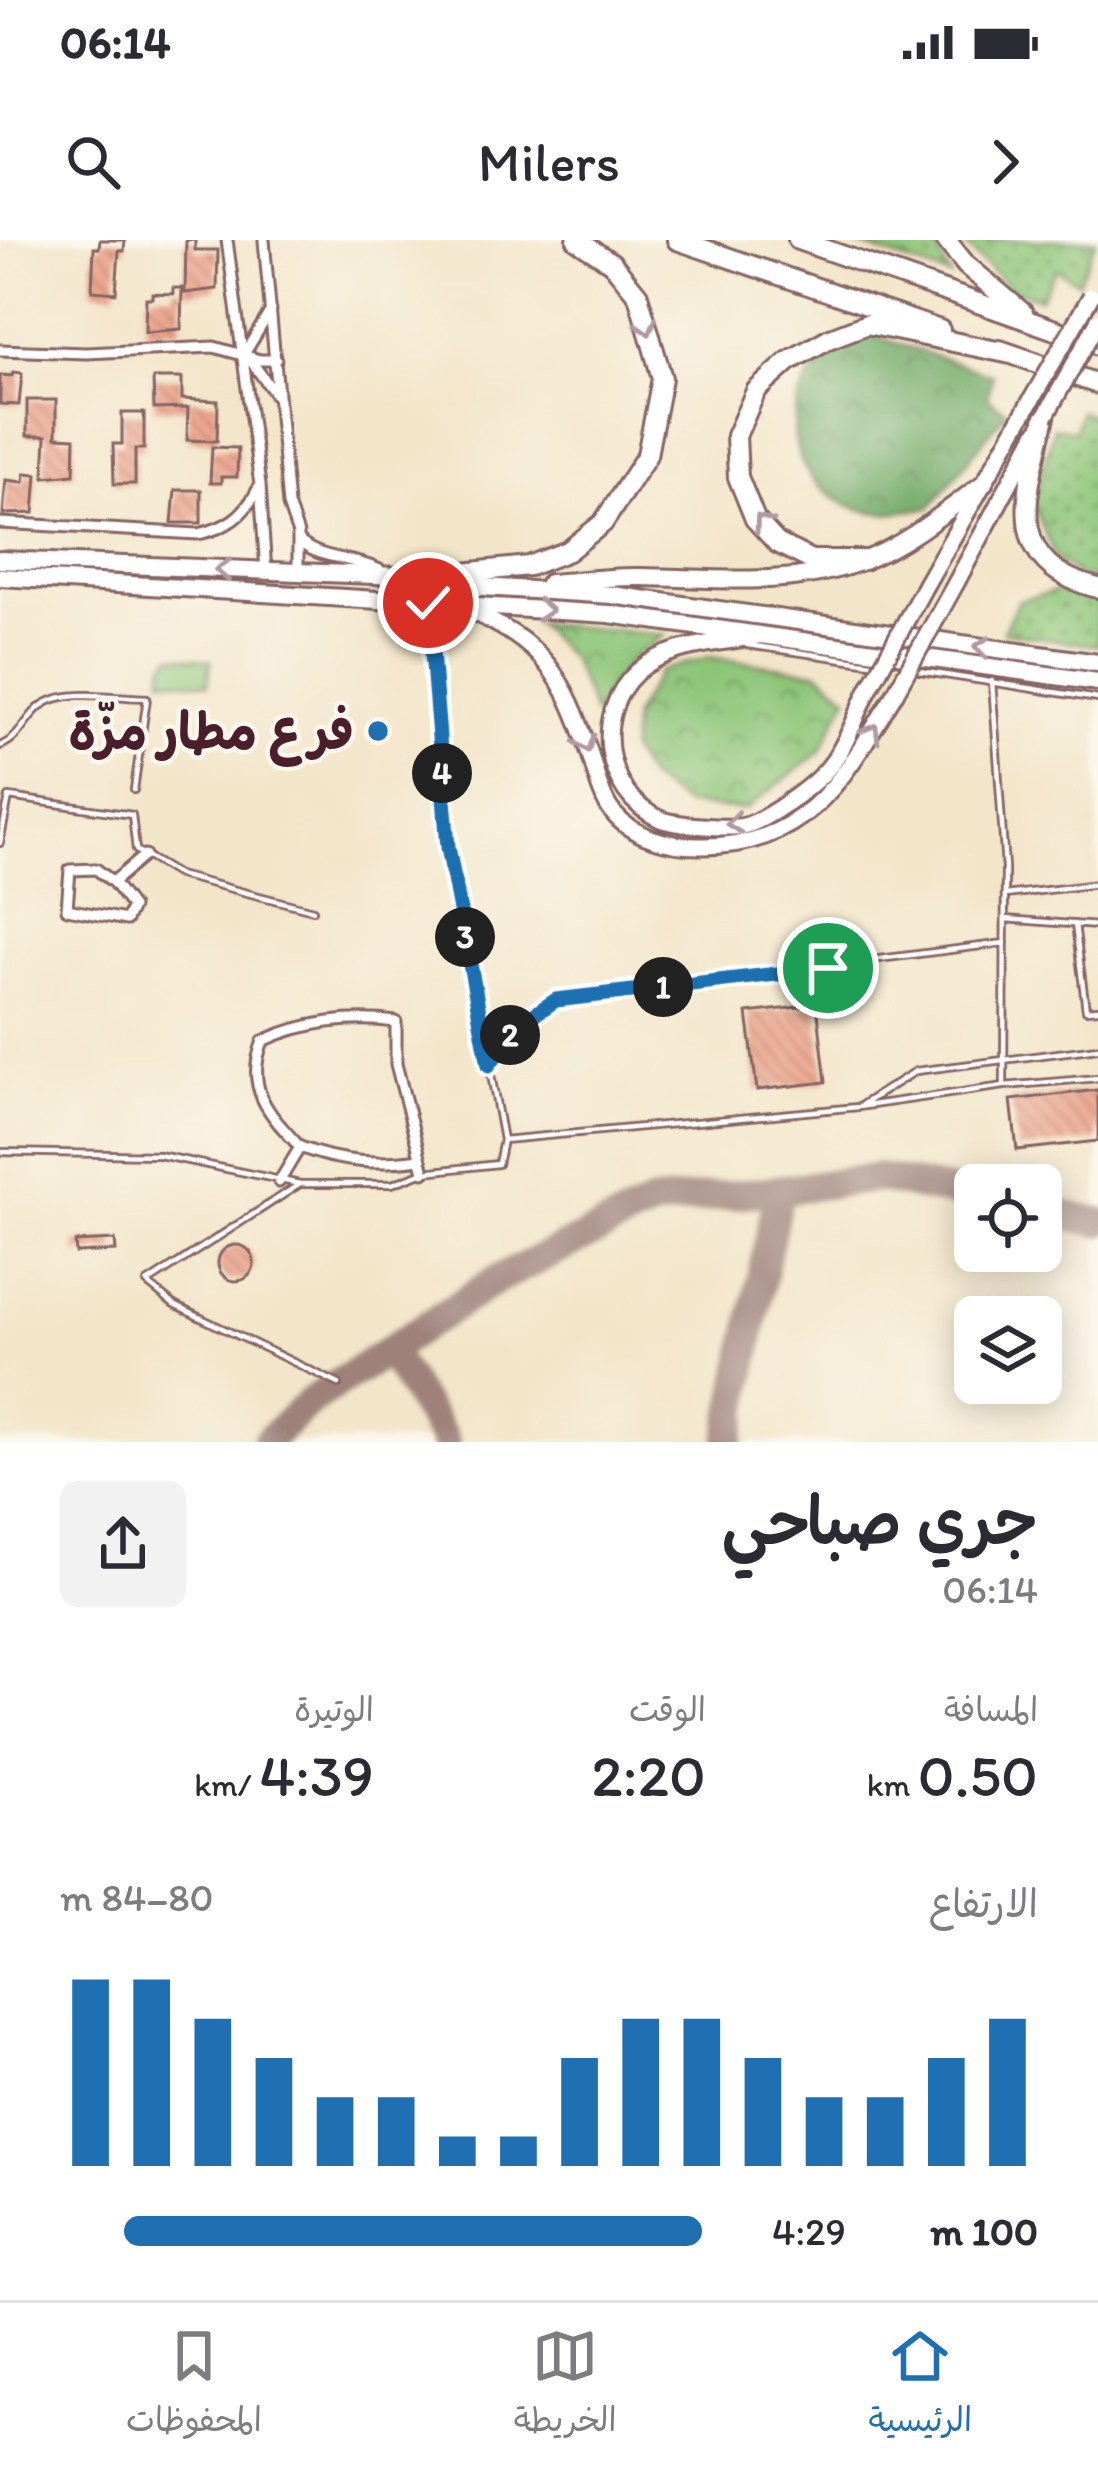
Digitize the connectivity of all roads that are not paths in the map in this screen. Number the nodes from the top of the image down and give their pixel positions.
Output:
1 (227, 240) edge
2 (264, 240) edge
3 (577, 240) edge
4 (677, 240) edge
5 (798, 240) edge
6 (946, 240) edge
7 (1095, 289) edge
8 (271, 310) junction
9 (1032, 320) junction
10 (1098, 321) edge
11 (275, 345) junction
12 (1098, 346) edge
13 (0, 350) edge
14 (245, 354) junction
15 (1011, 354) junction
16 (276, 360) junction
17 (1098, 384) edge
18 (280, 405) junction
19 (1045, 417) junction
20 (260, 484) junction
21 (985, 484) junction
22 (0, 523) edge
23 (298, 539) junction
24 (0, 560) edge
25 (864, 560) junction
26 (266, 572) junction
27 (298, 573) junction
28 (392, 576) junction
29 (0, 577) edge
30 (424, 577) junction
31 (482, 587) junction
32 (1098, 588) edge
33 (428, 603) junction
34 (456, 604) junction
35 (769, 634) junction
36 (729, 642) junction
37 (1098, 663) edge
38 (883, 665) dead end
39 (904, 668) dead end
40 (992, 682) junction
41 (1098, 682) edge
42 (1098, 699) edge
43 (0, 746) edge
44 (134, 790) dead end
45 (0, 843) edge
46 (145, 856) junction
47 (113, 882) junction
48 (1098, 884) edge
49 (1005, 895) junction
50 (313, 910) dead end
51 (1005, 919) junction
52 (1075, 924) junction
53 (1098, 926) edge
54 (1005, 943) junction
55 (1098, 1009) edge
56 (1098, 1048) edge
57 (1004, 1059) junction
58 (489, 1065) junction
59 (1098, 1078) edge
60 (1004, 1086) junction
61 (858, 1107) junction
62 (503, 1140) junction
63 (300, 1147) junction
64 (0, 1152) edge
65 (420, 1159) junction
66 (424, 1172) junction
67 (279, 1182) junction
68 (299, 1184) junction
69 (339, 1384) dead end

1 - 14 street
2 - 8 street
3 -> 30 highway
4 - 15 highway
5 - 9 highway
6 - 9 highway
7 - 21 main road, bridge
8 - 11 street
8 - 14 street
9 - 12 highway
10 - 19 main road, bridge
11 - 14 street
11 - 16 street
13 - 14 street
14 - 16 street
14 - 18 street
14 - 20 street
15 - 17 highway
25 -> 15 highway
16 - 18 street
18 - 23 street
19 - 32 highway
34 -> 19 main road, bridge
20 - 22 street
20 - 26 street
21 - 25 highway
21 -> 36 main road, bridge
23 - 27 street
23 - 28 street
26 -> 24 highway
25 - 31 highway
26 - 27 highway
27 - 28 highway
28 - 30 highway
29 - 33 highway
30 - 31 highway
37 -> 31 highway
33 - 34 highway
33 - 58 lane
34 -> 35 highway
35 - 36 main road
35 - 41 highway
36 - 38 lane
39 - 40 lane
40 - 42 lane
40 - 49 lane
43 - 44 lane
45 - 46 lane
46 - 47 street
46 - 50 lane
47 - 47 street
48 - 49 lane
49 - 51 lane
51 - 52 lane
51 - 54 lane
52 - 53 lane
52 - 55 lane
54 - 57 lane
54 - 58 lane
56 - 57 lane
57 - 60 lane
57 - 61 lane
58 - 62 lane
59 - 60 lane
60 - 61 lane
61 - 62 lane
62 - 66 lane
63 - 65 street
63 - 65 street
63 - 67 street
64 - 67 lane
65 - 66 street
66 - 68 lane
67 - 68 lane
68 - 69 lane

